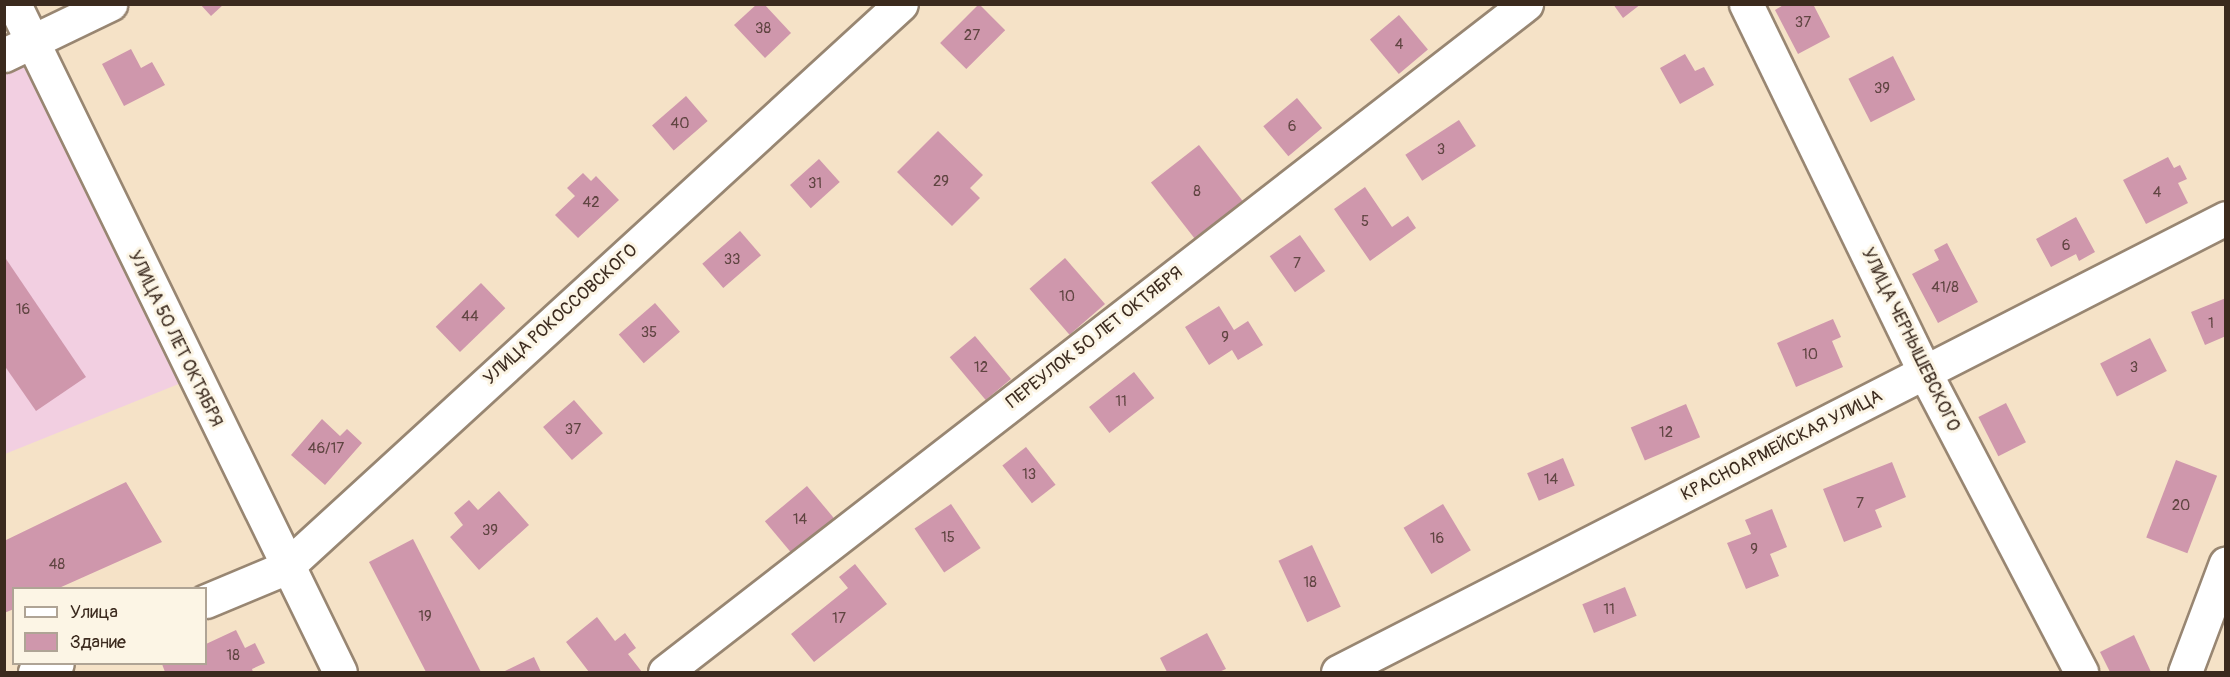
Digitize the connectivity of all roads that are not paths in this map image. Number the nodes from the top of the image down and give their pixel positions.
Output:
1 (14, 4) edge
2 (110, 4) edge
3 (901, 4) edge
4 (1526, 4) edge
5 (1746, 4) edge
6 (19, 49) edge
7 (2226, 218) edge
8 (1925, 373) junction
9 (2226, 563) edge
10 (285, 568) junction
11 (207, 601) edge
12 (52, 665) edge
13 (35, 672) edge
14 (340, 672) edge
15 (665, 672) edge
16 (1338, 672) edge
17 (2080, 672) edge
18 (2186, 672) edge

1 - 6 street, УЛИЦА 50 ЛЕТ ОКТЯБРЯ
2 - 6 street
3 - 10 street, УЛИЦА РОКОССОВСКОГО
4 - 15 street, ПЕРЕУЛОК 50 ЛЕТ ОКТЯБРЯ
5 - 8 street, УЛИЦА ЧЕРНЫШЕВСКОГО
6 - 10 street, УЛИЦА 50 ЛЕТ ОКТЯБРЯ
7 - 8 street, КРАСНОАРМЕЙСКАЯ УЛИЦА
8 - 16 street, КРАСНОАРМЕЙСКАЯ УЛИЦА
8 - 17 street, УЛИЦА ЧЕРНЫШЕВСКОГО
9 - 18 street
10 - 11 street, УЛИЦА РОКОССОВСКОГО
10 - 14 street, УЛИЦА 50 ЛЕТ ОКТЯБРЯ
12 - 13 street

